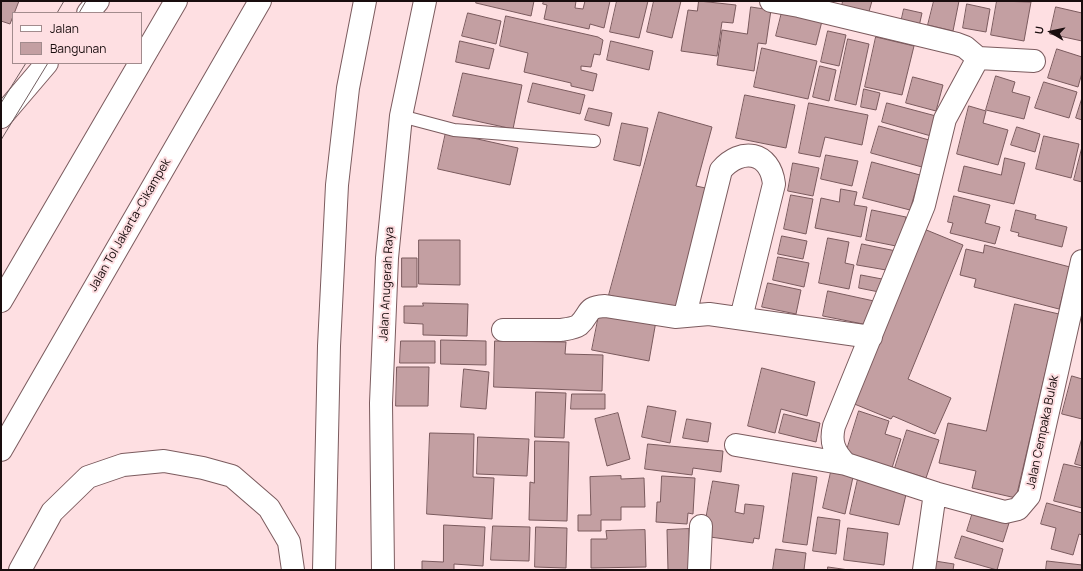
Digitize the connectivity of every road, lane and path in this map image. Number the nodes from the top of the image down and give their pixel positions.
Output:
1 (98, 1) edge
2 (176, 1) edge
3 (260, 1) edge
4 (365, 1) edge
5 (425, 1) edge
6 (771, 1) edge
7 (89, 12) edge
8 (978, 58) junction
9 (142, 59) edge
10 (1034, 61) dead end
11 (46, 64) edge
12 (139, 64) edge
13 (1, 116) edge
14 (401, 116) junction
15 (594, 141) dead end
16 (1082, 261) edge
17 (1, 301) edge
18 (685, 315) junction
19 (741, 318) junction
20 (503, 330) dead end
21 (871, 337) junction
22 (736, 445) dead end
23 (1, 450) edge
24 (846, 464) junction
25 (935, 493) junction
26 (701, 526) dead end
27 (20, 570) edge
28 (293, 570) edge
29 (324, 570) edge
30 (383, 570) edge
31 (699, 570) edge
32 (924, 570) edge

1 - 7 main road
2 - 9 main road
3 - 23 main road, Jalan Tol Jakarta–Cikampek
4 - 29 main road
5 - 14 main road, Jalan Anugerah Raya
6 - 8 main road
8 - 10 main road
8 - 21 main road
11 - 13 main road
12 - 17 main road
14 - 15 lane
14 - 30 main road, Jalan Anugerah Raya
16 - 25 main road, Jalan Cempaka Bulak
18 - 19 main road
18 - 19 main road
18 - 20 main road
19 - 21 main road
21 - 24 main road
22 - 24 main road, Jalan Cempaka Bulak
24 - 25 main road, Jalan Cempaka Bulak
25 - 32 main road
26 - 31 main road
27 - 28 main road

